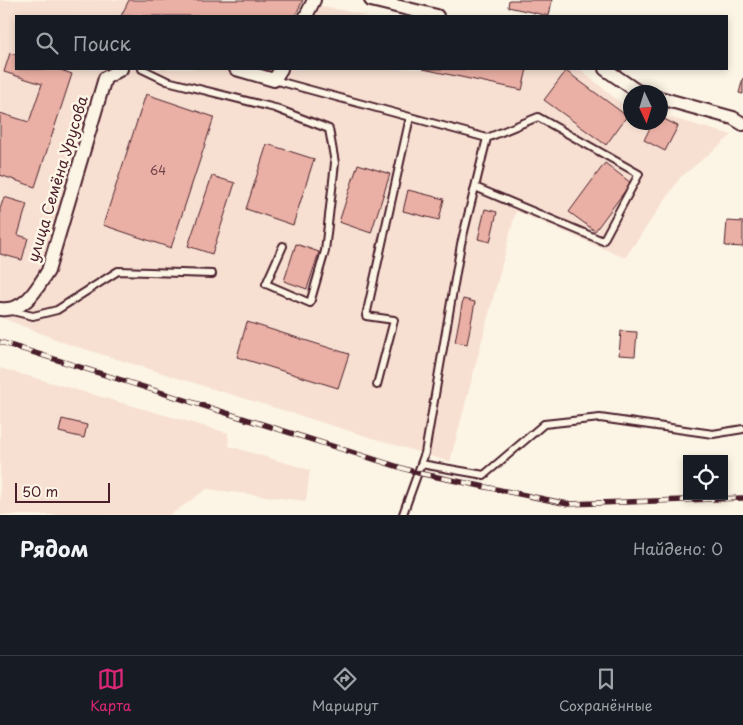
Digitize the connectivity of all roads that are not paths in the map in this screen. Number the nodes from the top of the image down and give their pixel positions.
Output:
1 (314, 0) edge
2 (371, 0) edge
3 (306, 15) edge
4 (432, 15) edge
5 (118, 70) edge
6 (144, 70) edge
7 (239, 70) edge
8 (280, 70) edge
9 (606, 70) edge
10 (274, 80) junction
11 (628, 85) edge
12 (668, 100) edge
13 (410, 117) junction
14 (743, 124) edge
15 (487, 138) junction
16 (475, 187) junction
17 (284, 246) dead end
18 (212, 274) dead end
19 (5, 310) edge
20 (377, 385) dead end
21 (743, 429) edge
22 (421, 464) junction
23 (403, 514) edge

1 - 3 street
2 - 4 street
5 - 19 street, улица Семёна Урусова
6 - 17 lane
7 - 10 street
8 - 10 street
9 - 11 street
10 - 13 lane
12 - 14 street
13 - 15 lane
13 - 20 lane
15 - 16 lane
15 - 16 lane
16 - 22 lane
18 - 19 lane
21 - 22 lane
22 - 23 lane

